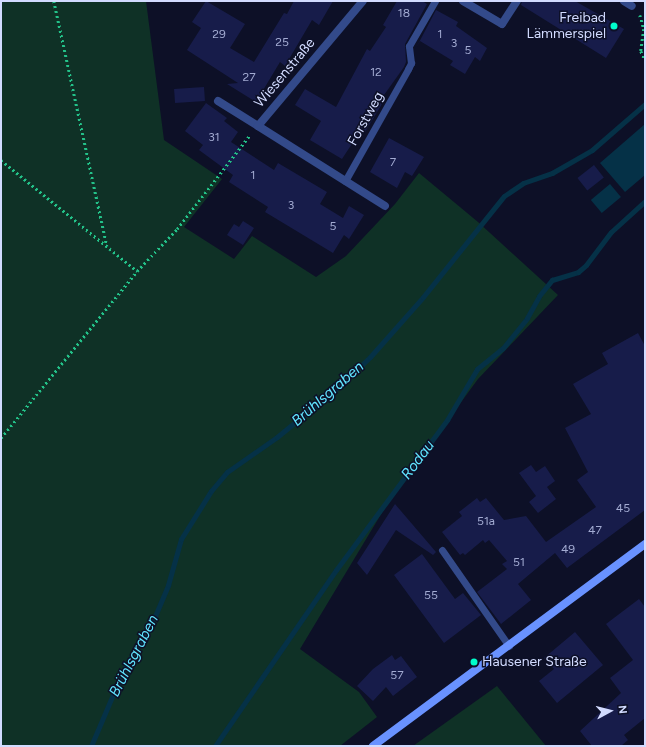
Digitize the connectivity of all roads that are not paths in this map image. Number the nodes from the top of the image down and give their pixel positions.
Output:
1 (363, 1) edge
2 (435, 1) edge
3 (463, 1) edge
4 (517, 1) edge
5 (624, 1) edge
6 (632, 6) road end
7 (218, 101) dead end
8 (258, 126) junction
9 (345, 181) junction
10 (385, 206) dead end
11 (645, 544) edge
12 (442, 550) dead end
13 (509, 646) junction
14 (373, 746) edge

1 - 8 street, Wiesenstraße
2 - 9 lane, Forstweg
3 - 4 street
5 - 6 street
7 - 8 street, Wiesenstraße
8 - 9 street
9 - 10 street
11 - 13 main road
12 - 13 lane
13 - 14 main road

